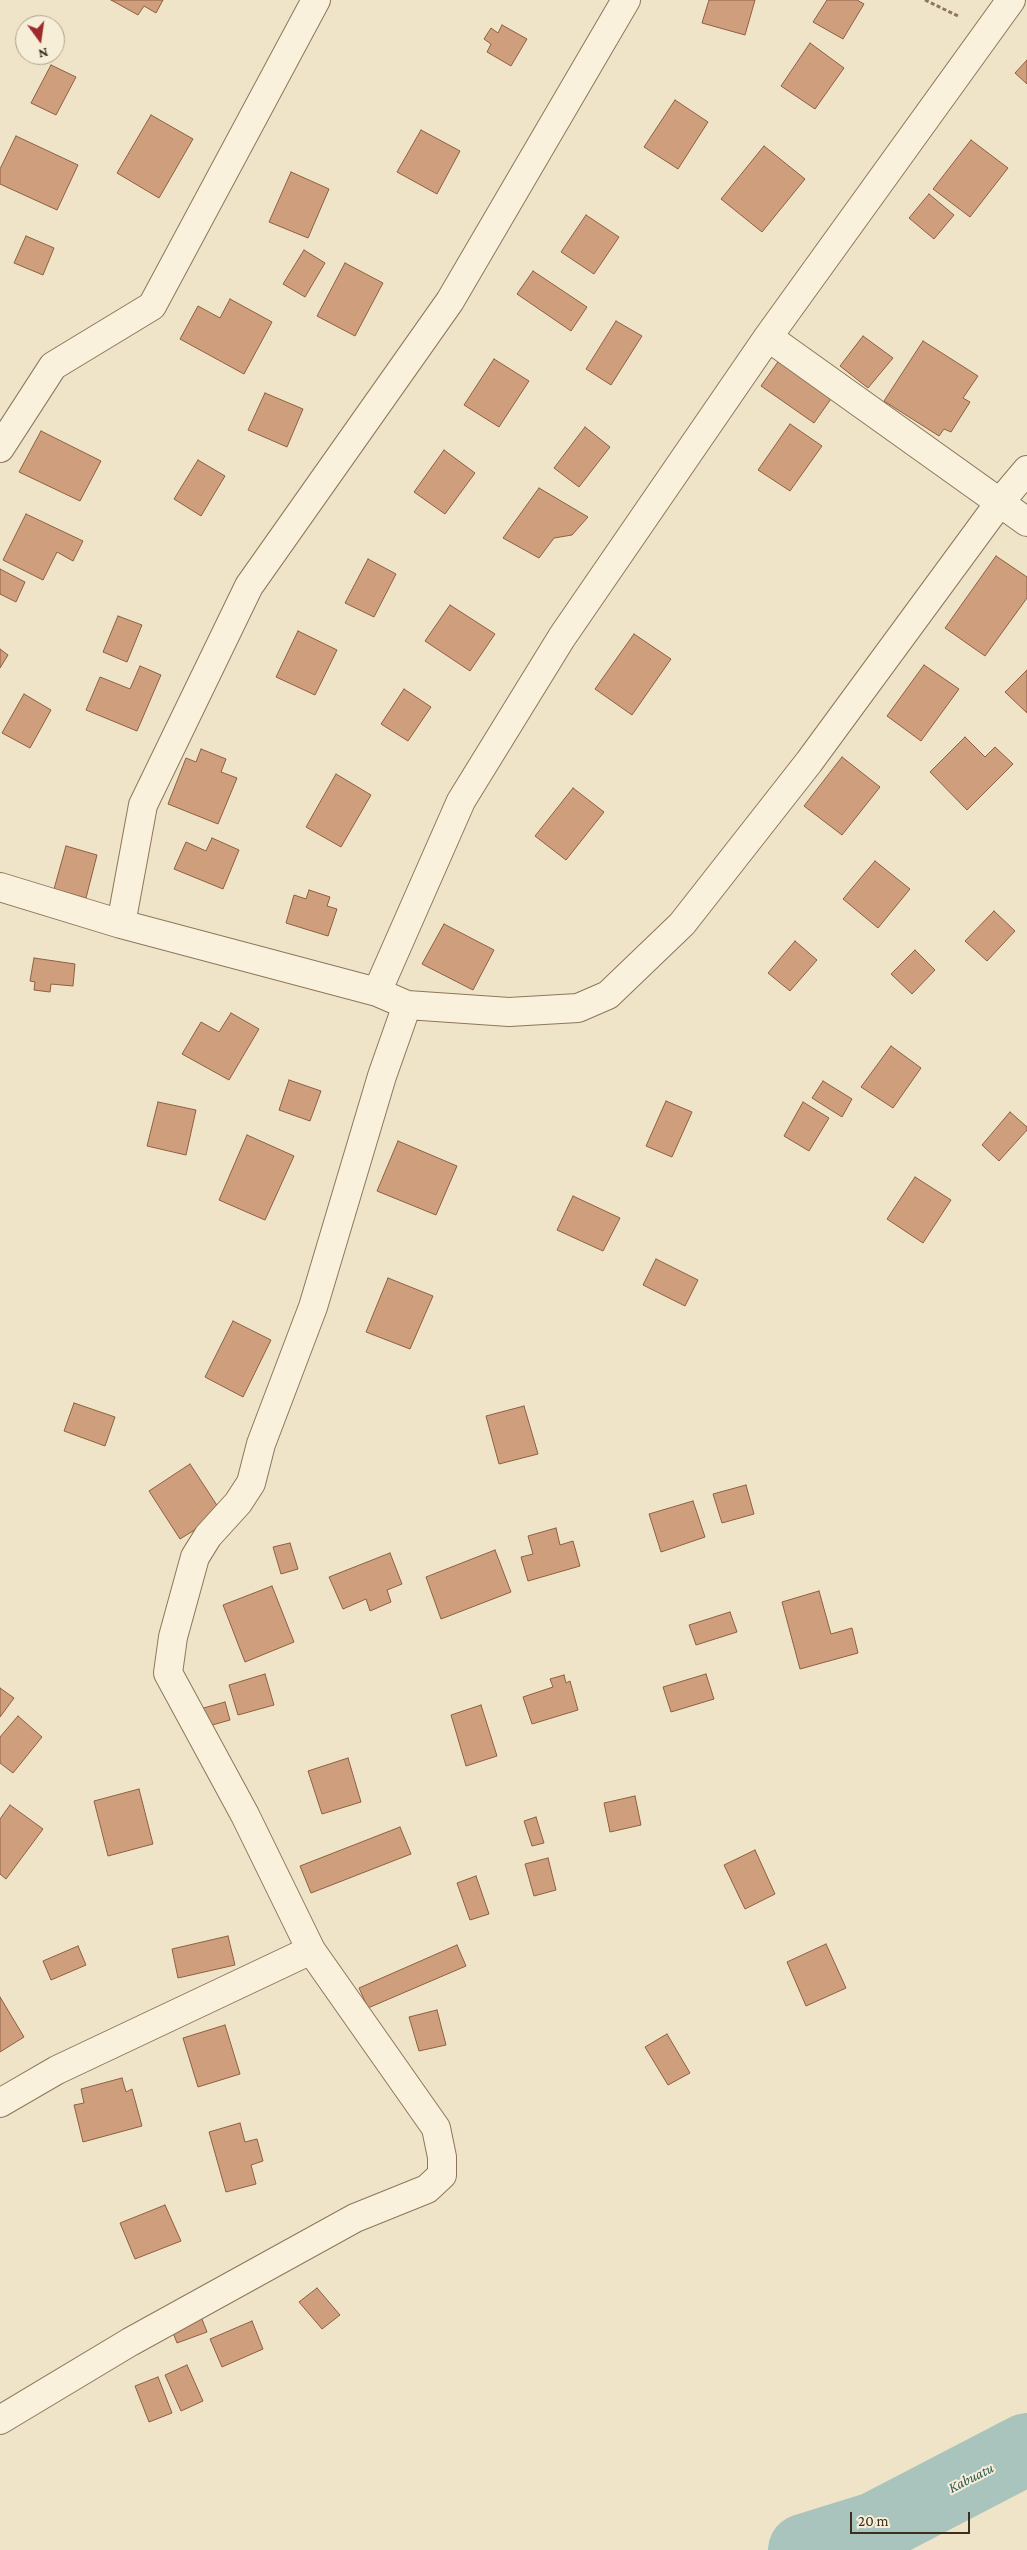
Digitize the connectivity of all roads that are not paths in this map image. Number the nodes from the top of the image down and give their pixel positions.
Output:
1 (316, 0) edge
2 (626, 0) edge
3 (1011, 0) edge
4 (768, 337) junction
5 (0, 448) edge
6 (1027, 470) edge
7 (1000, 502) junction
8 (1027, 522) edge
9 (0, 887) edge
10 (121, 924) junction
11 (377, 992) junction
12 (407, 1005) junction
13 (312, 1950) junction
14 (0, 2103) edge
15 (0, 2420) edge

1 - 5 street
2 - 10 street
3 - 4 street
4 - 7 street
4 - 11 street
6 - 7 street
7 - 8 street
7 - 12 street
9 - 10 street
10 - 11 street
11 - 12 street
12 - 13 street
13 - 14 street
13 - 15 street

